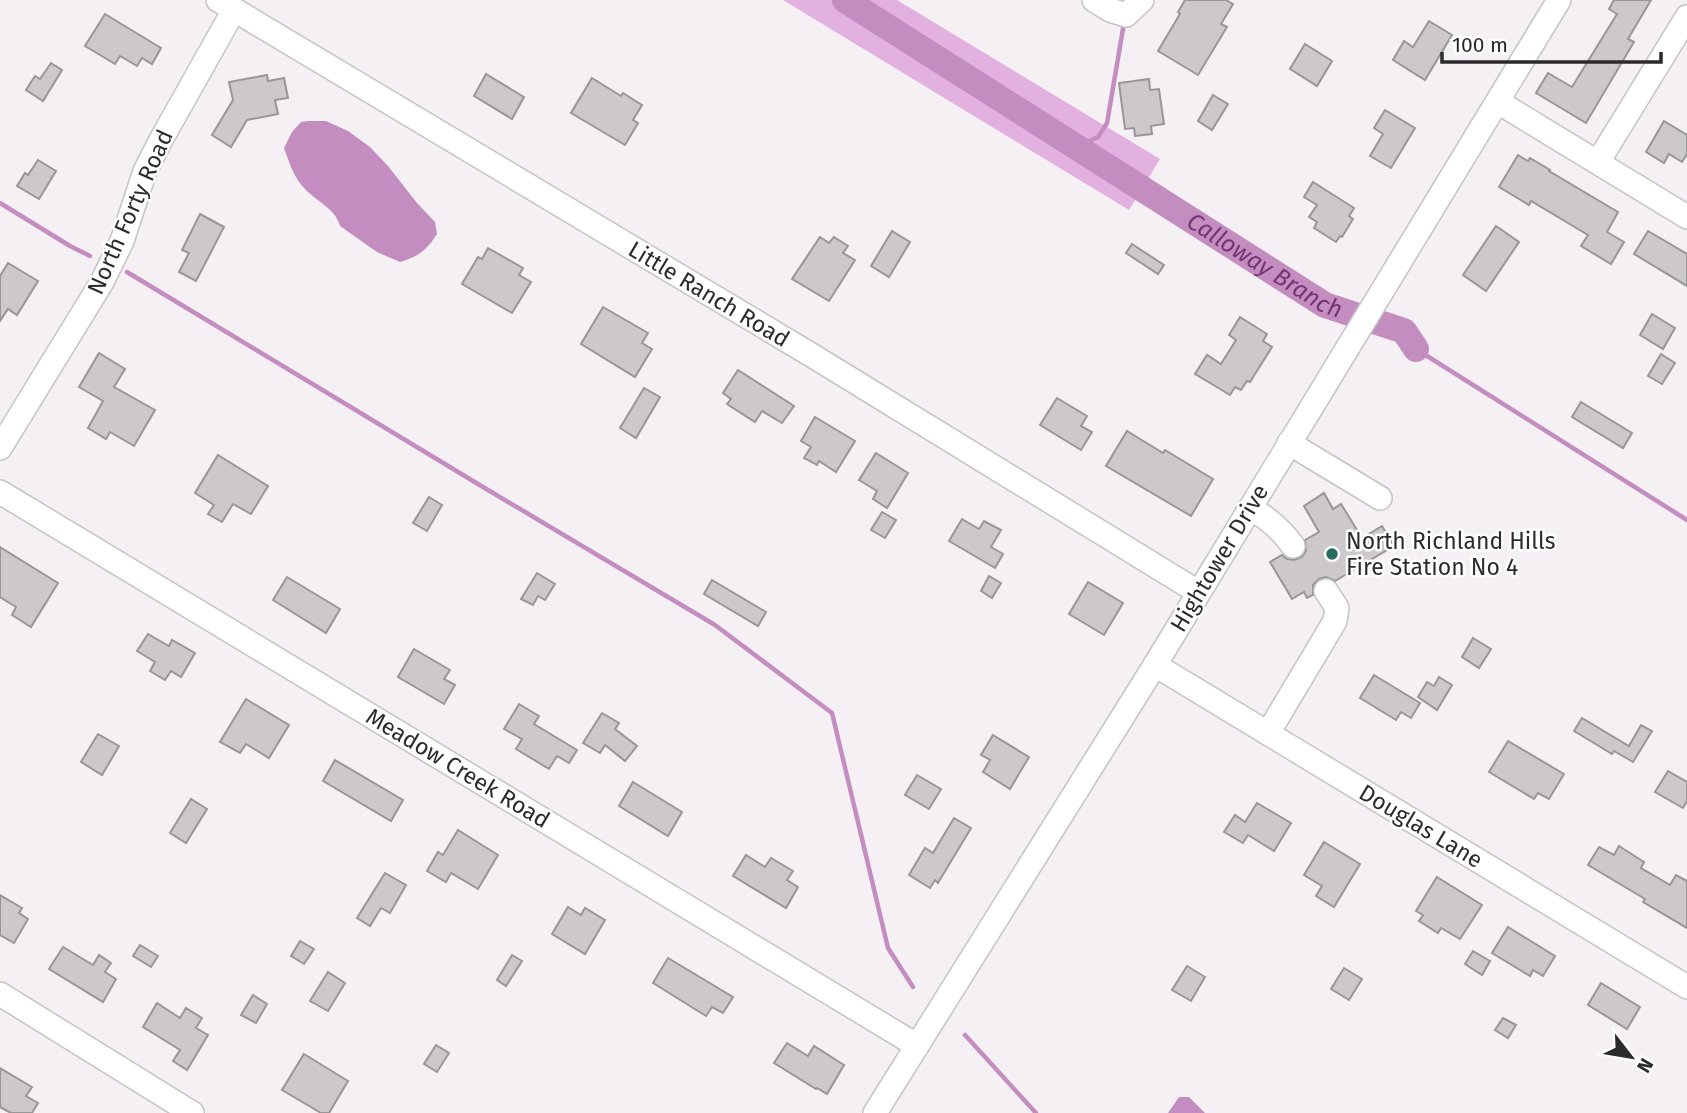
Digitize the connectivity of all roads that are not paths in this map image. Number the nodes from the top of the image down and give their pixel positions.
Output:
1 (1094, 0) edge
2 (1559, 0) edge
3 (226, 5) edge
4 (1134, 8) edge
5 (1687, 17) edge
6 (1498, 102) junction
7 (1598, 162) junction
8 (1687, 217) edge
9 (1289, 443) junction
10 (0, 447) edge
11 (0, 492) edge
12 (1380, 498) dead end
13 (1250, 508) junction
14 (1293, 546) dead end
15 (1198, 592) junction
16 (1326, 592) dead end
17 (1155, 665) junction
18 (1268, 733) junction
19 (1687, 986) edge
20 (0, 994) edge
21 (916, 1045) junction
22 (192, 1113) edge
23 (874, 1113) edge

1 - 4 street
2 - 6 street, Hightower Drive
3 - 10 street, North Forty Road
3 - 15 street, Little Ranch Road
5 - 7 street
6 - 7 street
6 - 9 street, Hightower Drive
7 - 8 street
9 - 12 street
9 - 13 street, Hightower Drive
11 - 21 street, Meadow Creek Road
13 - 14 street
13 - 15 street, Hightower Drive
15 - 17 street, Hightower Drive
16 - 18 street
17 - 18 street, Douglas Lane
17 - 21 street, Hightower Drive
18 - 19 street, Douglas Lane
20 - 22 street
21 - 23 street, Hightower Drive

